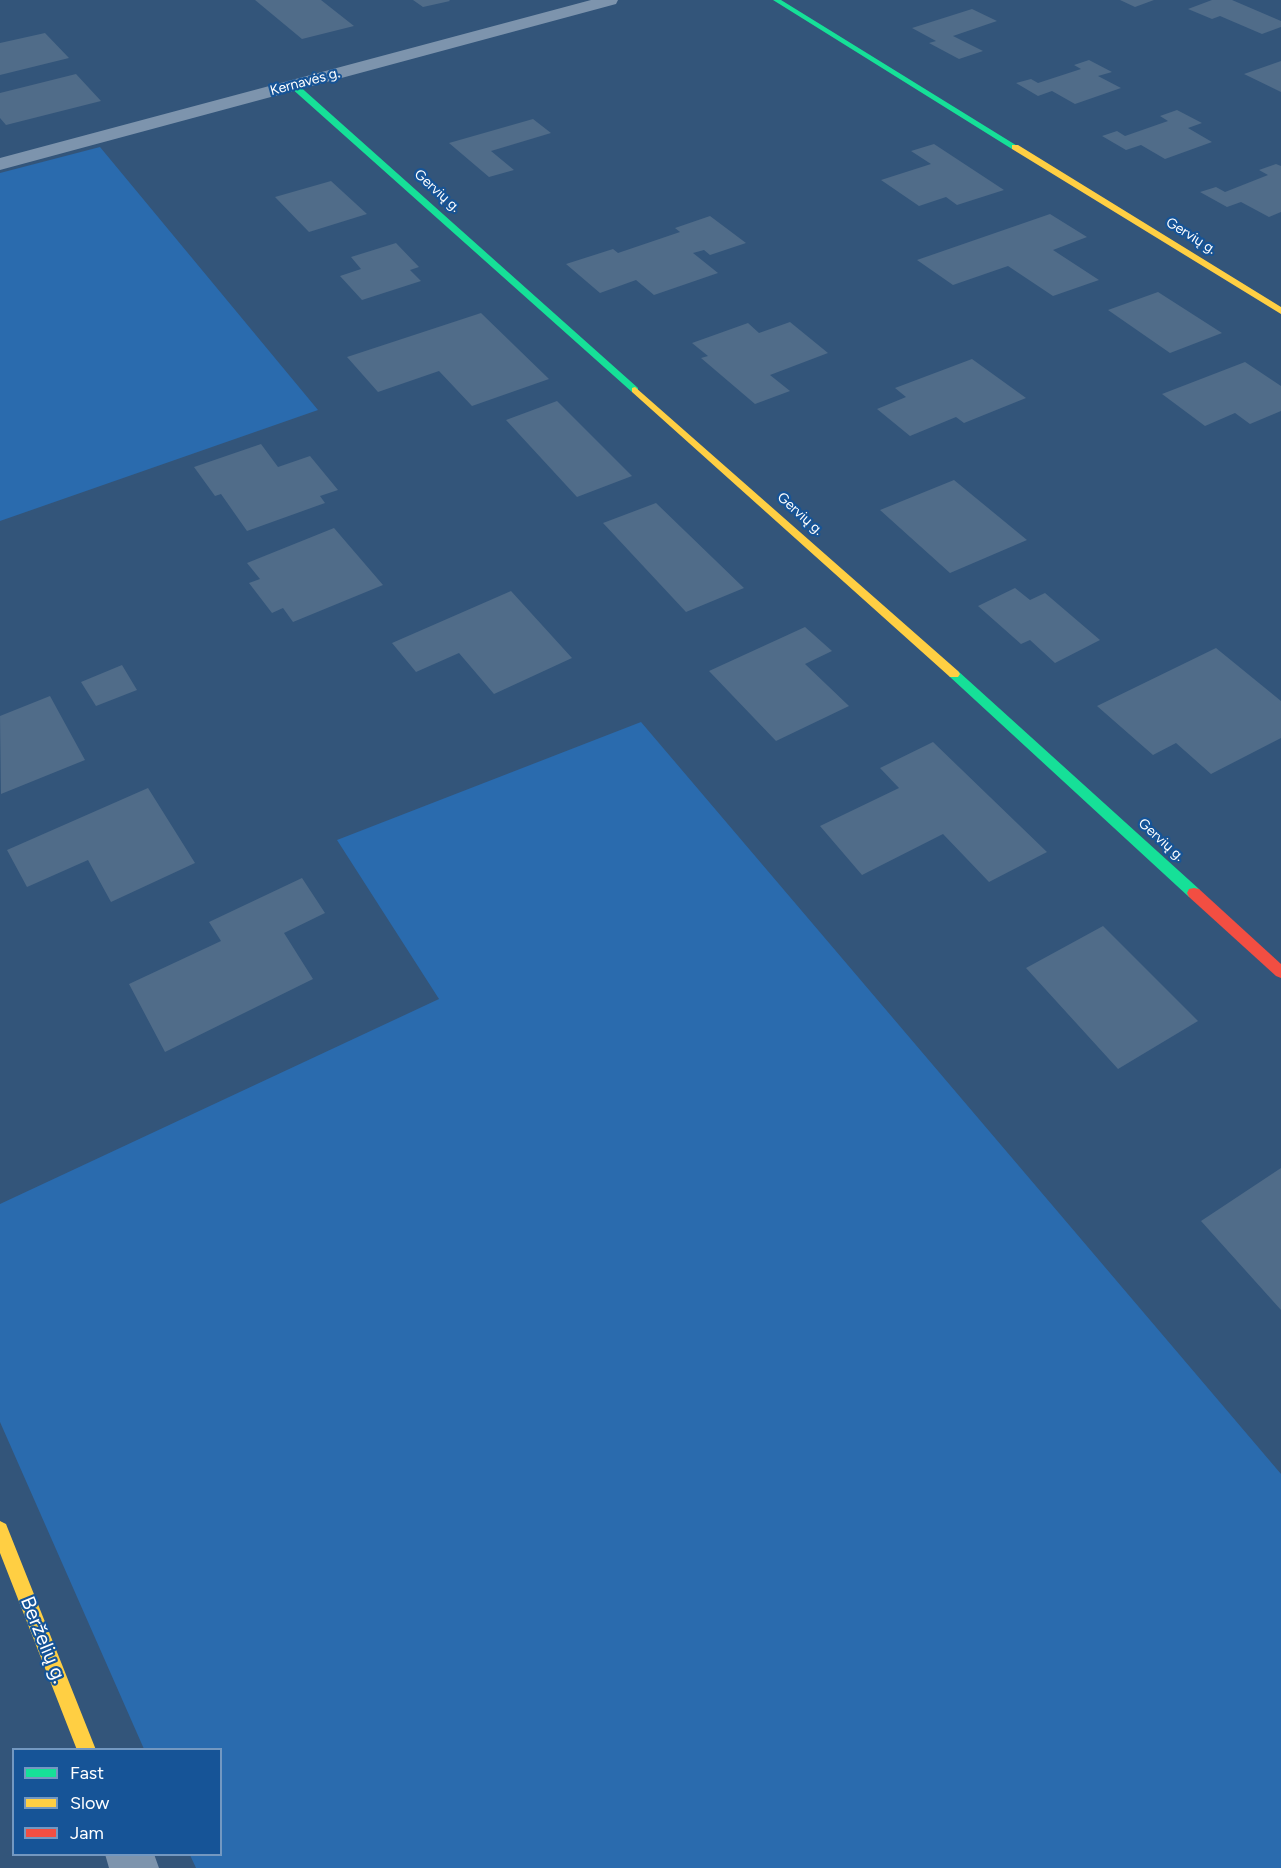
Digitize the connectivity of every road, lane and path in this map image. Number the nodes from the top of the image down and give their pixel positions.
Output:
1 (610, 0) edge
2 (776, 0) edge
3 (293, 85) junction
4 (0, 164) edge
5 (1281, 310) edge
6 (1281, 972) edge
7 (0, 1530) edge
8 (87, 1748) edge

1 - 3 street, Kernavės g.
2 - 5 street, Gervių g.
3 - 4 street, Kernavės g.
3 - 6 street, Gervių g.
7 - 8 street, Berželių g.

